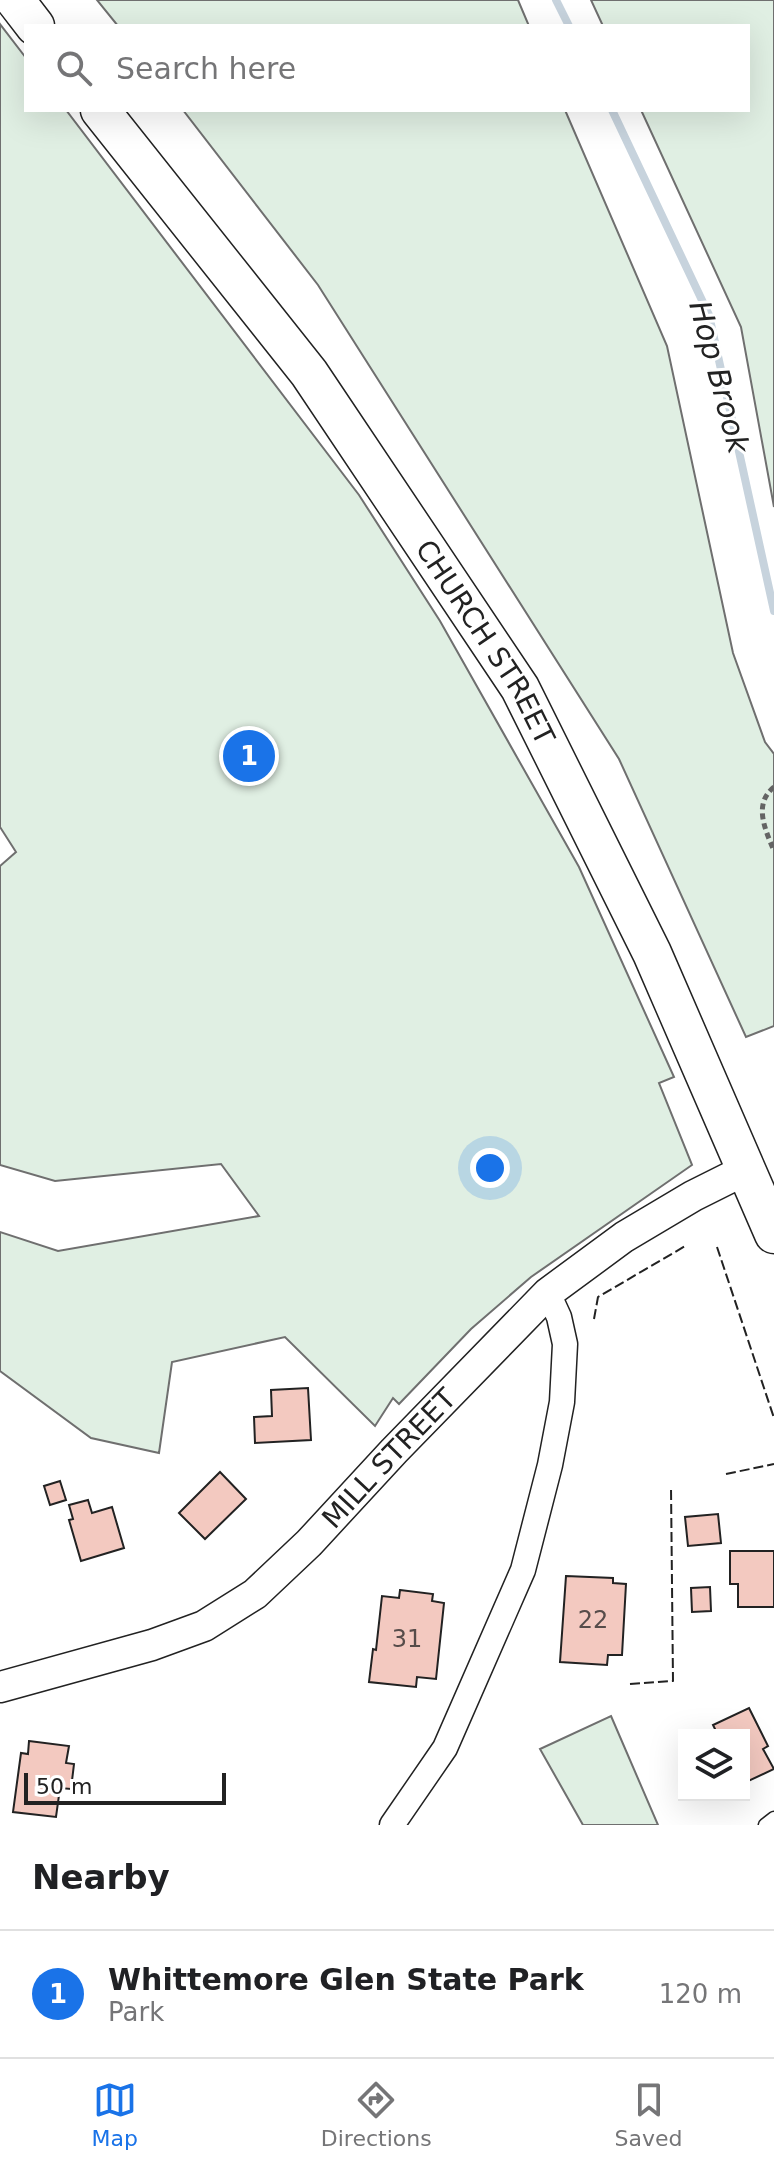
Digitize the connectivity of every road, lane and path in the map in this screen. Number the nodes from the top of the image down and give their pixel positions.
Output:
1 (15, 0) edge
2 (33, 24) edge
3 (102, 112) edge
4 (774, 787) edge
5 (774, 851) edge
6 (747, 1169) junction
7 (774, 1234) edge
8 (548, 1293) junction
9 (0, 1687) edge
10 (774, 1818) edge
11 (392, 1825) edge
12 (765, 1825) edge

1 - 2 main road
3 - 6 main road, CHURCH STREET
4 - 5 path
6 - 7 main road, CHURCH STREET
6 - 8 street, MILL STREET
8 - 9 street, MILL STREET
8 - 11 street
10 - 12 lane

